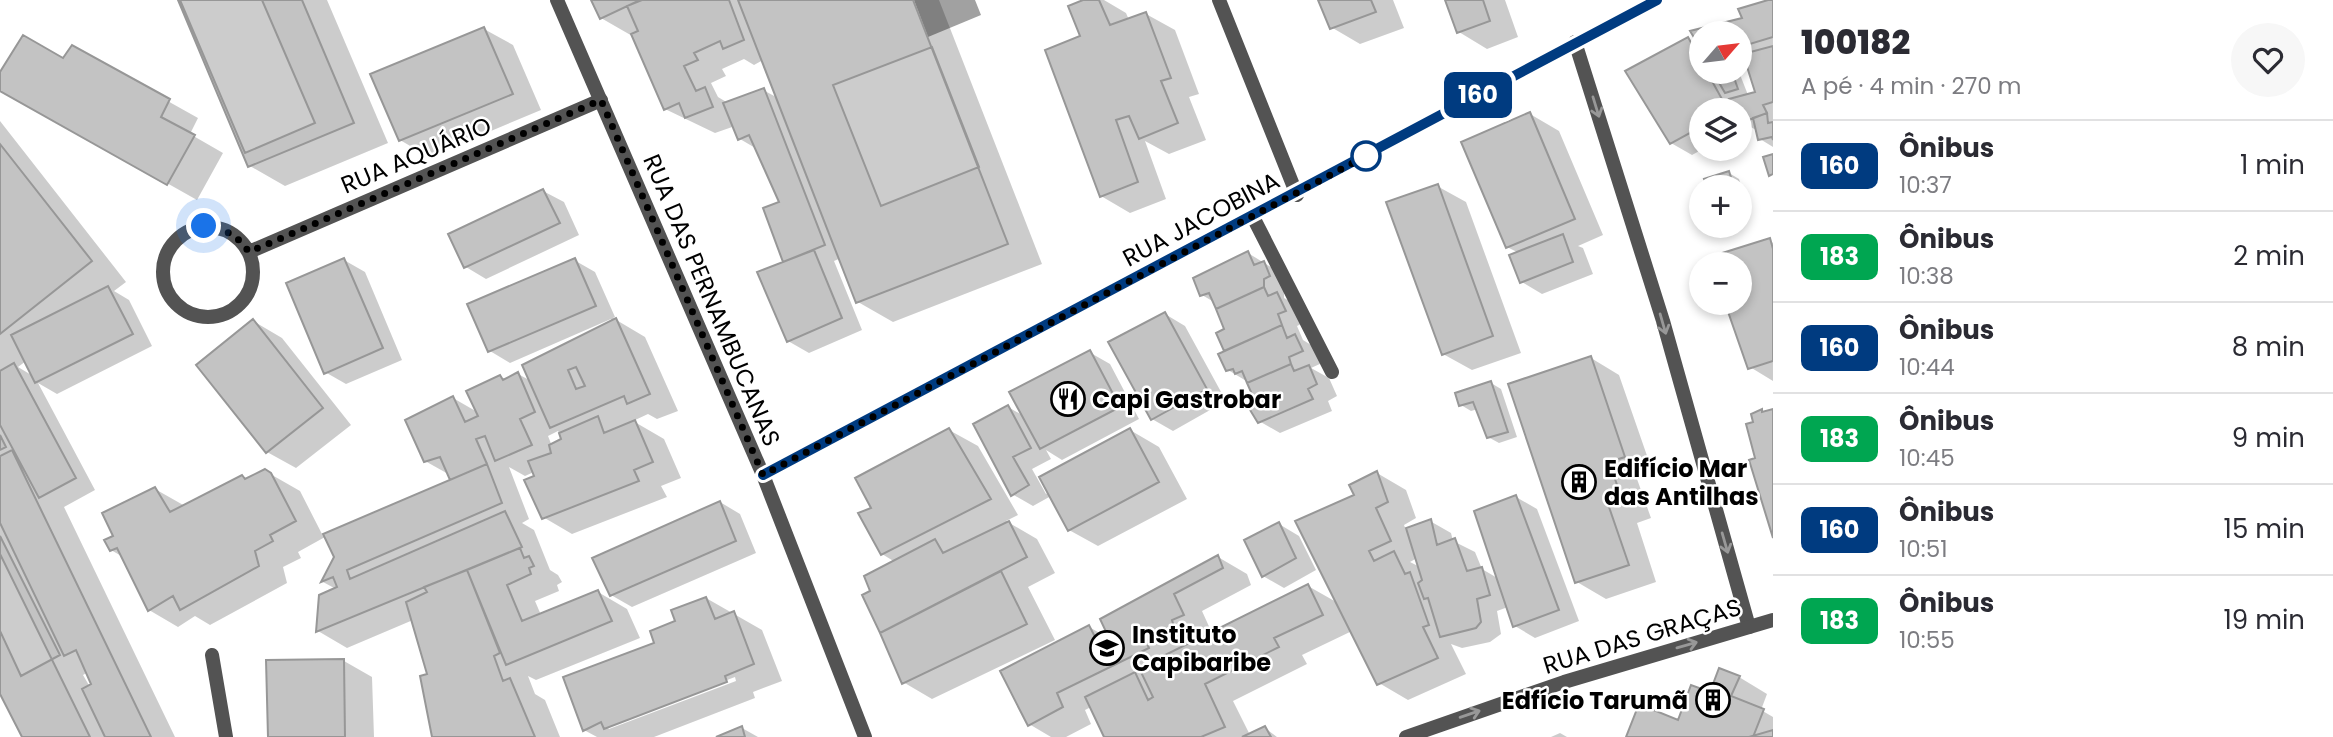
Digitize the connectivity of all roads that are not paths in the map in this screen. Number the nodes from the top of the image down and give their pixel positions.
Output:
1 (557, 0) edge
2 (1219, 0) edge
3 (1657, 0) edge
4 (1575, 41) junction
5 (601, 100) junction
6 (1297, 195) junction
7 (1254, 217) junction
8 (249, 252) junction
9 (1332, 372) dead end
10 (763, 475) junction
11 (1773, 620) edge
12 (1749, 627) junction
13 (212, 655) dead end
14 (226, 737) edge
15 (865, 737) edge
16 (1406, 737) edge

1 - 5 street, RUA DAS PERNAMBUCANAS
2 - 6 street
3 - 4 street, RUA JACOBINA
4 - 6 street, RUA JACOBINA
4 -> 12 street
5 - 8 street, RUA AQUÁRIO
5 - 10 street, RUA DAS PERNAMBUCANAS
6 - 7 street, RUA JACOBINA
7 - 9 street
7 - 10 street, RUA JACOBINA
8 - 8 street
10 - 15 street, RUA DAS PERNAMBUCANAS
11 - 12 street, RUA DAS GRAÇAS
16 -> 12 street, RUA DAS GRAÇAS
13 - 14 street

